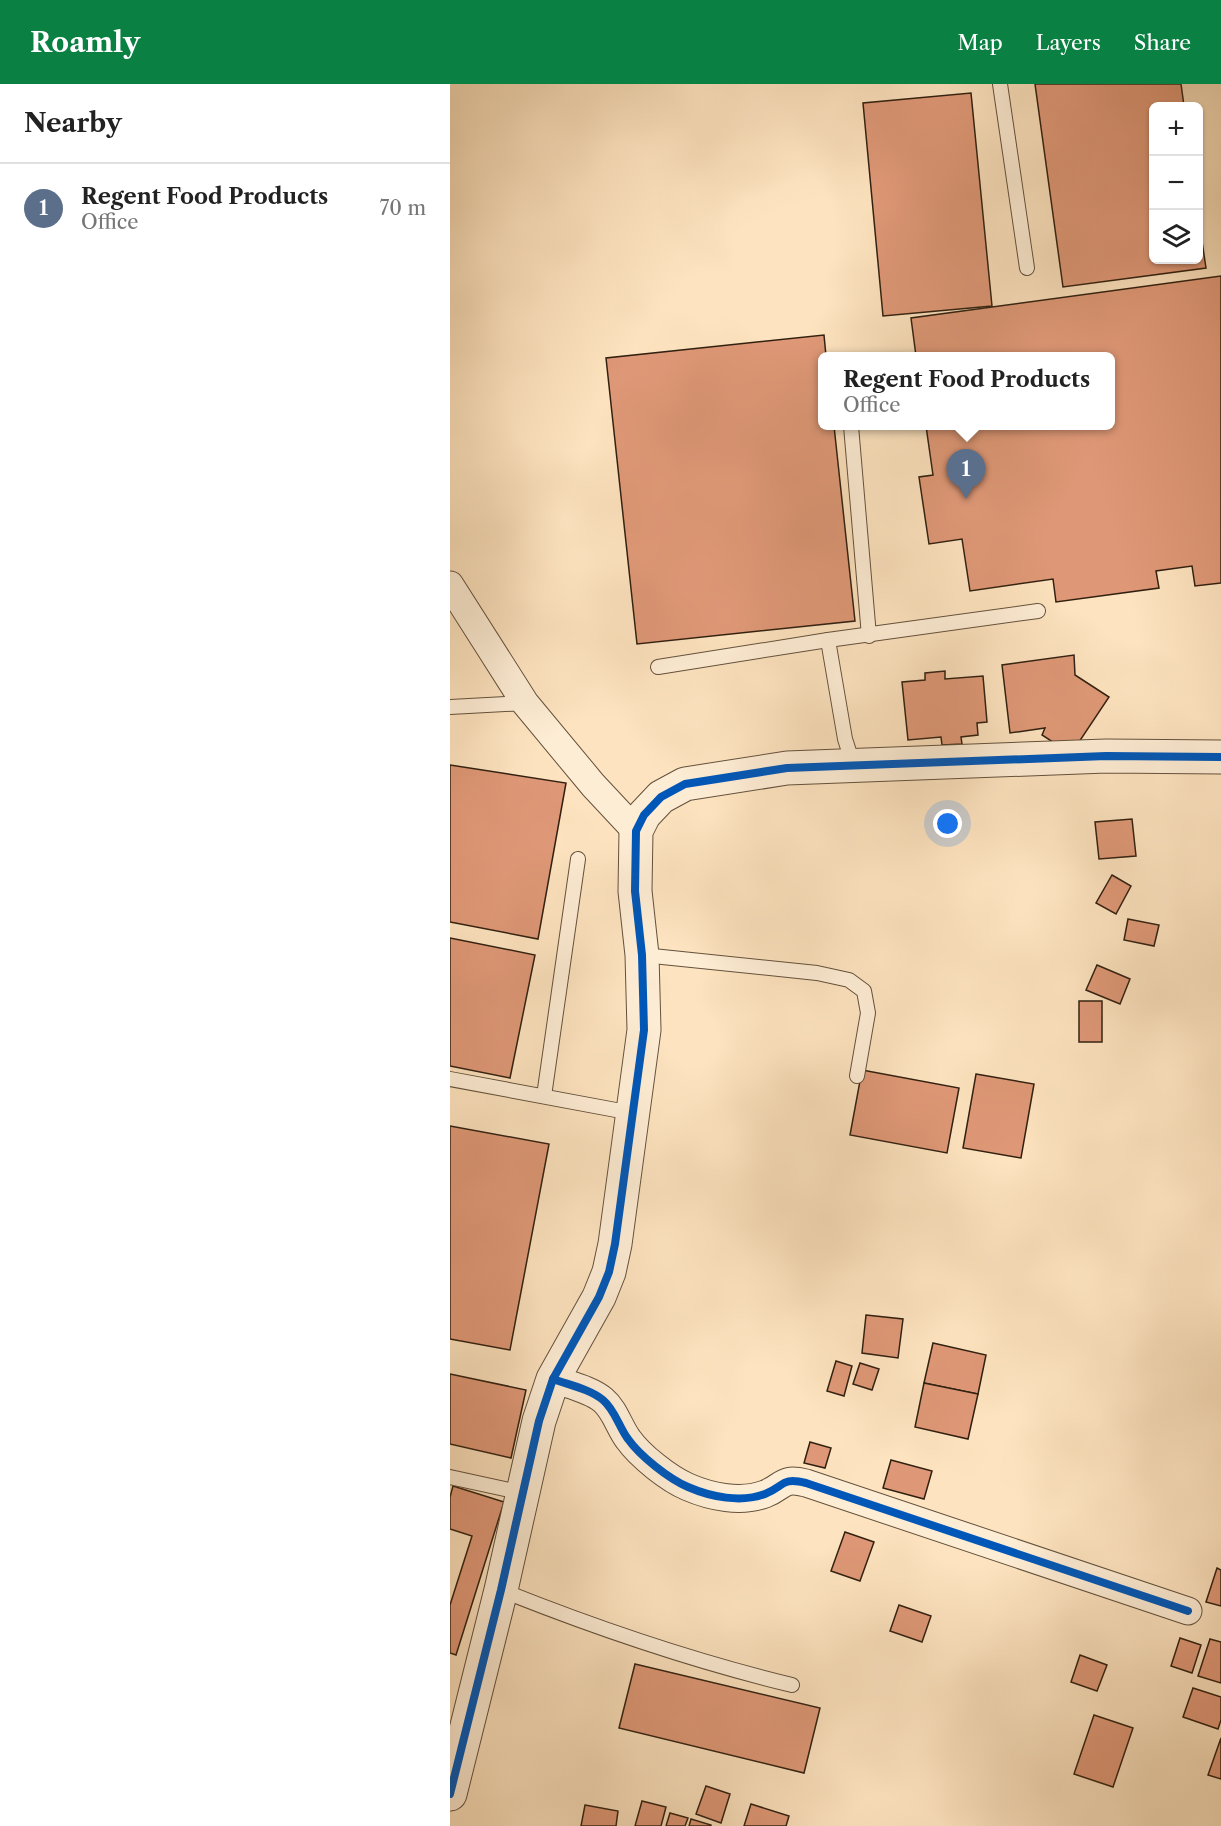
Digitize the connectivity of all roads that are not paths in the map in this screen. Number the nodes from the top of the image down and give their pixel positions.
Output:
1 (1000, 84) edge
2 (1027, 268) dead end
3 (851, 430) edge
4 (450, 585) edge
5 (1038, 612) dead end
6 (869, 636) junction
7 (828, 640) junction
8 (658, 667) dead end
9 (525, 703) junction
10 (450, 707) edge
11 (1221, 757) edge
12 (853, 766) junction
13 (636, 831) junction
14 (578, 859) dead end
15 (642, 955) junction
16 (857, 1076) dead end
17 (450, 1079) edge
18 (544, 1096) junction
19 (632, 1113) junction
20 (553, 1379) junction
21 (450, 1477) edge
22 (524, 1492) junction
23 (501, 1590) junction
24 (1188, 1611) dead end
25 (792, 1685) dead end
26 (450, 1794) edge

1 - 2 lane
3 - 6 lane
4 - 9 street
5 - 6 lane
6 - 7 lane
7 - 8 lane
7 - 12 lane
9 - 10 lane
9 - 13 street
11 - 12 street
12 - 13 street
13 - 15 street
14 - 18 lane
15 - 16 lane
15 - 19 street
17 - 18 lane
18 - 19 lane
19 - 20 street
20 - 22 street
20 - 24 street
21 - 22 lane
22 - 23 street
23 - 25 lane
23 - 26 street

